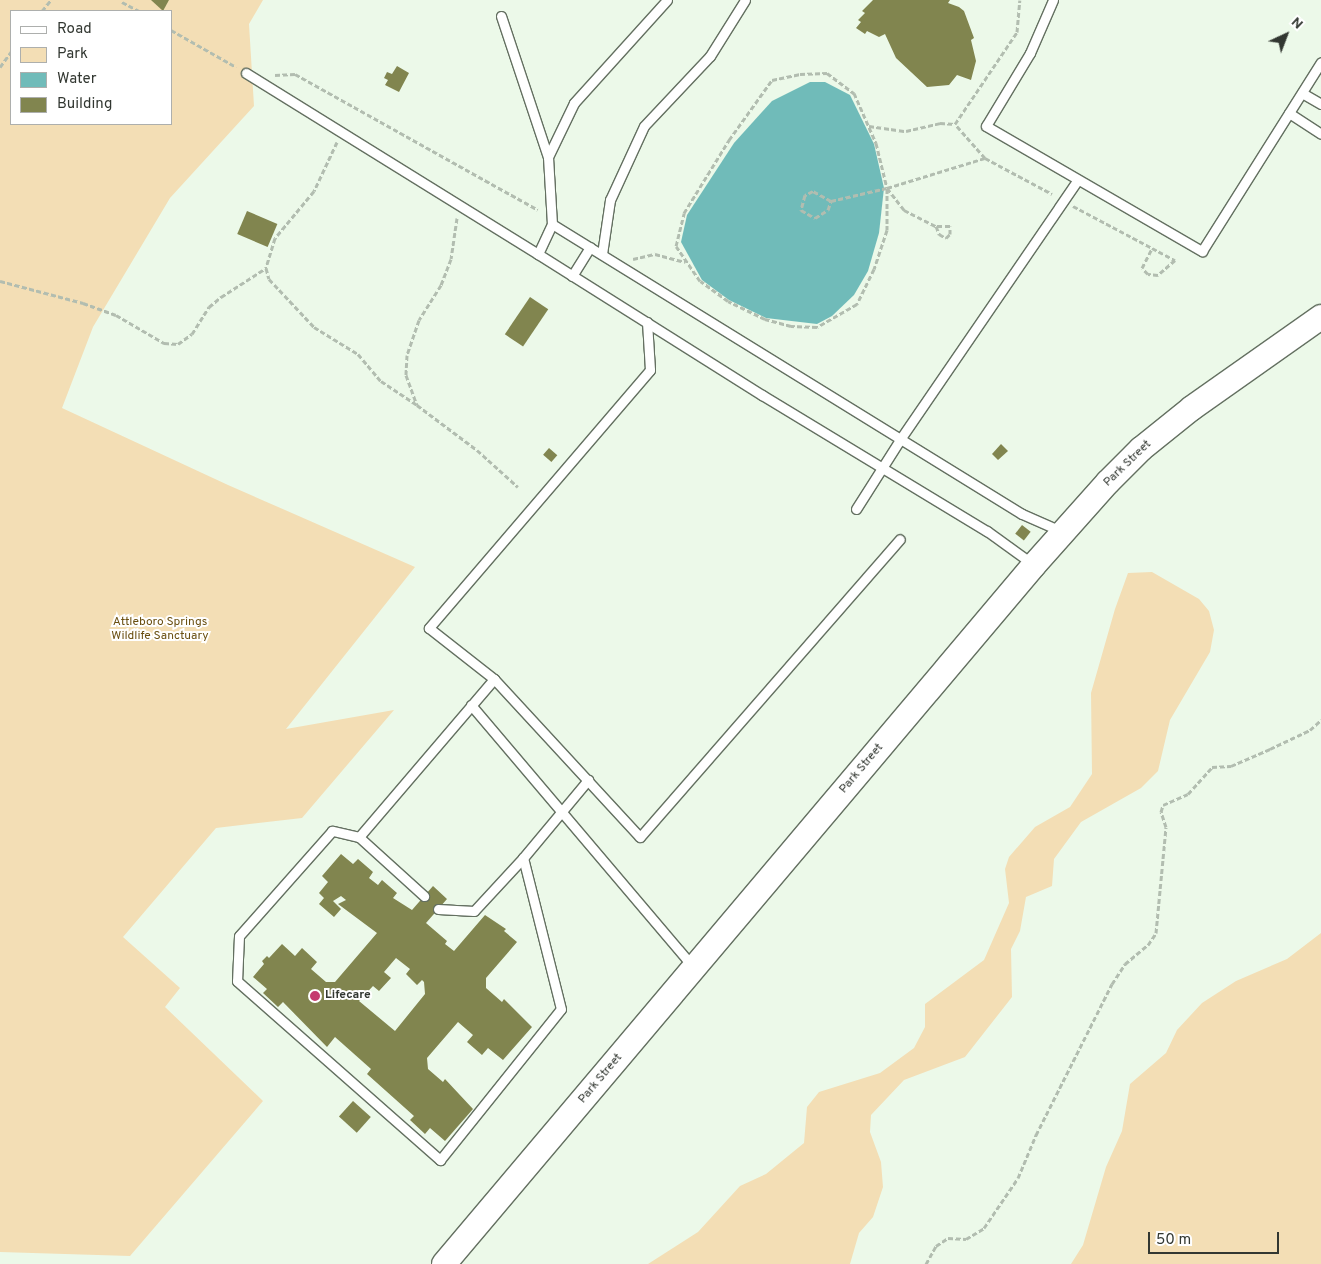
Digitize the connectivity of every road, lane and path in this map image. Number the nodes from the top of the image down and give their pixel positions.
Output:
1 (51, 0) edge
2 (667, 0) edge
3 (745, 0) edge
4 (1015, 0) edge
5 (1053, 0) edge
6 (122, 1) edge
7 (1020, 2) edge
8 (43, 10) edge
9 (137, 10) edge
10 (501, 16) dead end
11 (172, 31) edge
12 (10, 53) edge
13 (1321, 62) edge
14 (0, 67) edge
15 (246, 73) junction
16 (1302, 92) junction
17 (1321, 104) edge
18 (1289, 113) junction
19 (955, 124) junction
20 (869, 126) junction
21 (341, 132) junction
22 (1321, 134) edge
23 (548, 157) junction
24 (985, 158) junction
25 (1077, 181) junction
26 (887, 188) junction
27 (1064, 200) junction
28 (831, 201) junction
29 (458, 205) junction
30 (552, 224) junction
31 (936, 226) junction
32 (590, 247) junction
33 (1152, 248) junction
34 (538, 254) junction
35 (602, 254) junction
36 (622, 259) dead end
37 (686, 262) junction
38 (266, 268) junction
39 (572, 276) junction
40 (0, 281) edge
41 (1321, 318) edge
42 (647, 322) junction
43 (417, 405) junction
44 (901, 438) junction
45 (883, 467) junction
46 (518, 487) dead end
47 (856, 509) dead end
48 (1063, 532) junction
49 (900, 539) dead end
50 (1034, 565) junction
51 (494, 679) junction
52 (472, 705) junction
53 (1321, 720) edge
54 (588, 780) junction
55 (562, 812) junction
56 (359, 837) junction
57 (523, 858) junction
58 (424, 896) dead end
59 (438, 909) dead end
60 (694, 969) junction
61 (444, 1264) edge
62 (926, 1264) edge

1 - 8 path
2 - 23 lane
3 - 35 lane
4 - 7 path
5 - 25 lane
6 - 9 path
7 - 19 path
10 - 23 lane
11 - 15 path
12 - 14 path
13 - 16 lane
15 - 21 lane
15 - 30 path
16 - 17 lane
16 - 18 lane
18 - 22 lane
18 - 25 lane
19 - 20 path
19 - 24 path
20 - 26 path
20 - 37 path
21 - 29 lane
21 - 38 path
23 - 30 lane
24 - 26 path
24 - 27 path
25 - 27 lane
26 - 28 path
26 - 31 path
26 - 37 path
27 - 33 path
27 - 44 lane
28 - 28 path
29 - 34 lane
29 - 43 path
30 - 32 lane
30 - 34 lane
31 - 31 path
32 - 35 lane
32 - 39 lane
33 - 33 path
34 - 39 lane
35 - 44 lane
36 - 37 path
38 - 40 path
38 - 43 path
39 - 42 lane
41 - 48 main road, Park Street
42 - 45 lane
42 - 51 lane
43 - 46 path
44 - 45 lane
44 - 48 lane
45 - 47 lane
45 - 50 lane
48 - 50 main road, Park Street
49 - 54 lane
50 - 60 main road, Park Street
51 - 52 lane
51 - 54 lane
52 - 55 lane
52 - 56 lane
53 - 62 path
54 - 55 lane
55 - 57 lane
55 - 60 lane
56 - 57 lane
56 - 58 lane
57 - 59 lane
60 - 61 main road, Park Street

